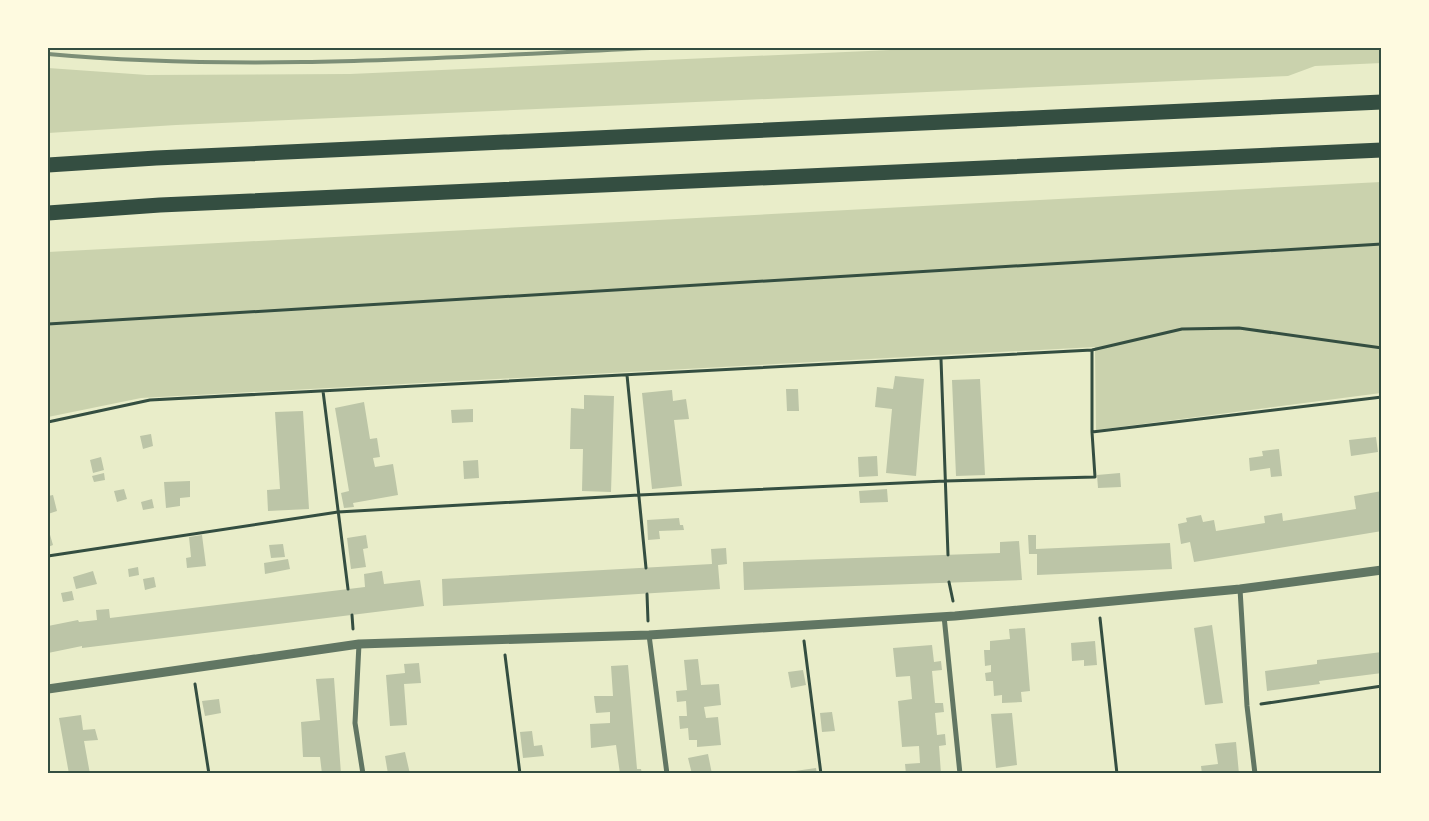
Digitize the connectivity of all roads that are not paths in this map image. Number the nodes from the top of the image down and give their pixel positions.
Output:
1 (1382, 102) edge
2 (1382, 150) edge
3 (48, 165) edge
4 (48, 213) edge
5 (1382, 570) edge
6 (1240, 590) junction
7 (944, 616) junction
8 (649, 635) junction
9 (359, 644) junction
10 (48, 689) edge
11 (363, 774) edge
12 (667, 774) edge
13 (960, 774) edge
14 (1255, 774) edge

1 - 3 highway
2 - 4 highway
5 - 6 street
6 - 7 street
6 - 14 street
7 - 8 street
7 - 13 street
8 - 9 street
8 - 12 street
9 - 10 street
9 - 11 street

